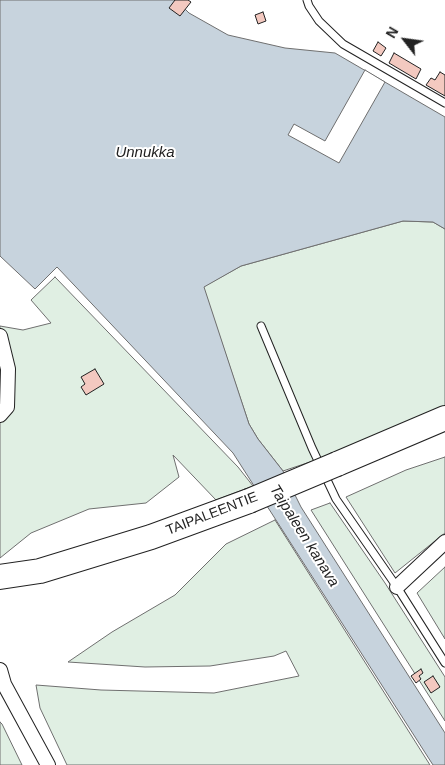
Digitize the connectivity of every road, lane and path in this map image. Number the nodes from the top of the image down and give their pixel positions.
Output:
1 (307, 0) edge
2 (445, 103) edge
3 (261, 326) dead end
4 (0, 336) edge
5 (0, 416) edge
6 (445, 418) edge
7 (445, 542) edge
8 (0, 577) edge
9 (397, 588) junction
10 (445, 663) edge
11 (0, 670) edge
12 (48, 765) edge

1 - 2 lane
3 - 9 lane
4 - 5 street
6 - 8 highway, TAIPALEENTIE, bridge
7 - 9 street
9 - 10 lane
11 - 12 street

